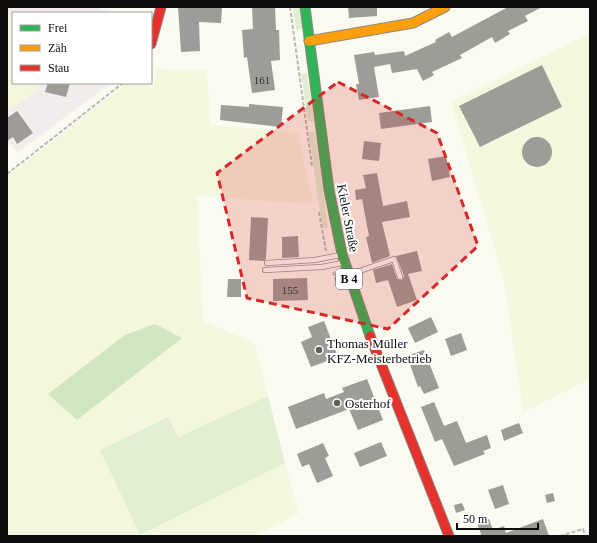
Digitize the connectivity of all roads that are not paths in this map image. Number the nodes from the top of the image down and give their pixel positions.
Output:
1 (161, 7) edge
2 (305, 7) edge
3 (445, 7) edge
4 (152, 40) edge
5 (309, 41) junction
6 (343, 258) junction
7 (267, 262) dead end
8 (265, 270) dead end
9 (347, 275) junction
10 (400, 277) dead end
11 (449, 536) edge

1 - 4 main road
2 - 5 main road, Kieler Straße / B 4
3 - 5 main road
5 - 6 main road, Kieler Straße / B 4
6 - 7 lane
6 - 8 lane
6 - 9 main road, Kieler Straße / B 4
9 - 10 lane
9 - 11 main road, Kieler Straße / B 4

